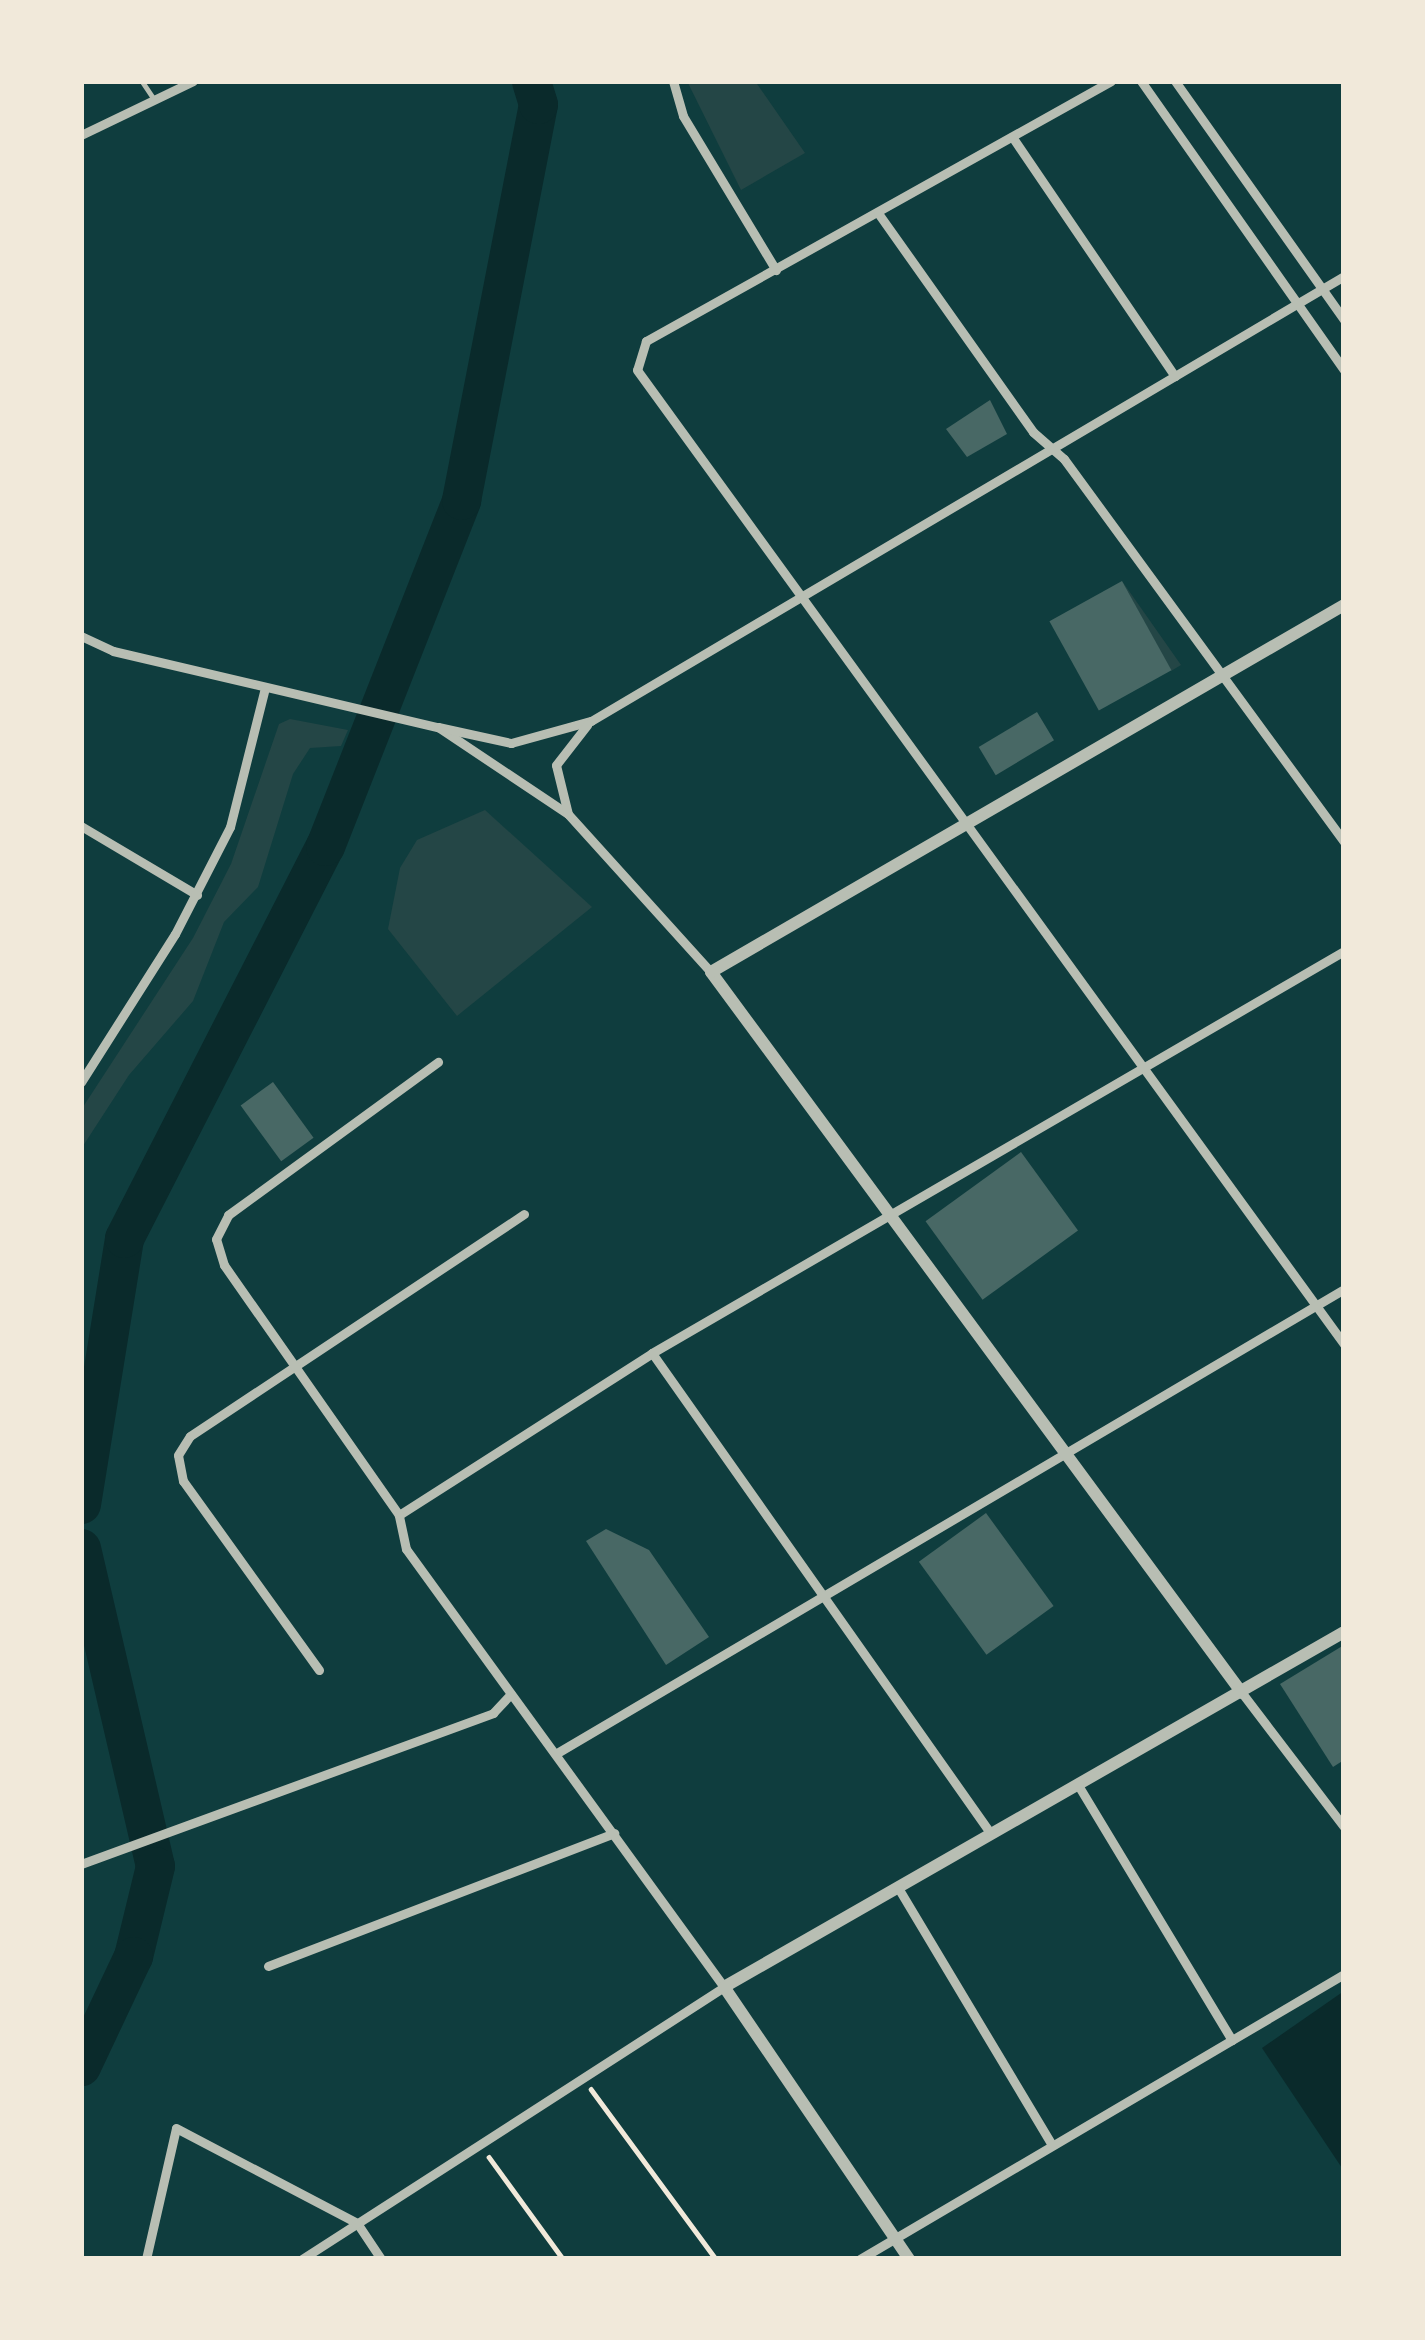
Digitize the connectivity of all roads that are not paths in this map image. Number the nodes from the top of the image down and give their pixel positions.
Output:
1 (142, 81) edge
2 (193, 81) edge
3 (673, 81) edge
4 (1111, 81) edge
5 (1141, 81) edge
6 (1175, 81) edge
7 (154, 99) junction
8 (81, 135) edge
9 (1012, 139) junction
10 (878, 212) junction
11 (776, 270) junction
12 (1344, 276) edge
13 (1322, 289) junction
14 (1297, 304) junction
15 (1344, 320) edge
16 (1344, 370) edge
17 (1175, 376) junction
18 (1050, 447) junction
19 (795, 596) junction
20 (1344, 605) edge
21 (81, 636) edge
22 (1221, 676) junction
23 (265, 688) junction
24 (591, 722) junction
25 (438, 727) junction
26 (568, 814) junction
27 (963, 825) junction
28 (81, 826) edge
29 (1344, 842) edge
30 (197, 895) junction
31 (1344, 951) edge
32 (711, 971) junction
33 (438, 1062) dead end
34 (1142, 1068) junction
35 (81, 1082) edge
36 (524, 1214) dead end
37 (892, 1216) junction
38 (1344, 1289) edge
39 (1316, 1306) junction
40 (1344, 1344) edge
41 (652, 1353) junction
42 (299, 1363) junction
43 (1066, 1450) junction
44 (398, 1515) junction
45 (822, 1594) junction
46 (1344, 1632) edge
47 (319, 1670) dead end
48 (1242, 1693) junction
49 (511, 1694) junction
50 (557, 1753) junction
51 (1078, 1785) junction
52 (1344, 1827) edge
53 (614, 1833) junction
54 (991, 1834) junction
55 (81, 1864) edge
56 (897, 1886) junction
57 (268, 1966) dead end
58 (1344, 1974) edge
59 (724, 1987) junction
60 (1232, 2040) junction
61 (1052, 2145) junction
62 (357, 2223) junction
63 (894, 2237) junction
64 (146, 2259) edge
65 (302, 2259) edge
66 (381, 2259) edge
67 (860, 2259) edge
68 (909, 2259) edge

1 - 7 lane
2 - 7 street
3 - 11 street
4 - 9 street
5 - 14 street
6 - 13 street
7 - 8 street
9 - 10 street
9 - 17 street
10 - 11 street
10 - 18 street
11 - 19 street
12 - 13 street
13 - 14 street
13 - 15 street
14 - 16 street
14 - 17 street
17 - 18 street
18 - 19 street
18 - 22 street
19 - 24 street
19 - 27 street
20 - 22 street
21 - 23 street
22 - 27 street
22 - 29 street
23 - 25 street
23 - 30 street
24 - 25 street
24 - 26 street
25 - 26 street
26 - 32 street
27 - 32 street
27 - 34 street
28 - 30 street
30 - 35 street
31 - 34 street
32 - 37 street
33 - 42 street
34 - 37 street
34 - 39 street
36 - 42 street
37 - 41 street
37 - 43 street
38 - 39 street
39 - 40 street
39 - 43 street
41 - 44 street
41 - 45 street
42 - 44 street
42 - 47 street
43 - 45 street
43 - 48 street
44 - 49 street
45 - 50 street
45 - 54 street
46 - 48 street
48 - 51 street
48 - 52 street
49 - 50 street
49 - 55 street
50 - 53 street
51 - 54 street
51 - 60 street
53 - 57 street
53 - 59 street
54 - 56 street
56 - 59 street
56 - 61 street
58 - 60 street
59 - 62 street
59 - 63 street
60 - 61 street
61 - 63 street
62 - 64 street
62 - 65 street
62 - 66 street
63 - 67 street
63 - 68 street

